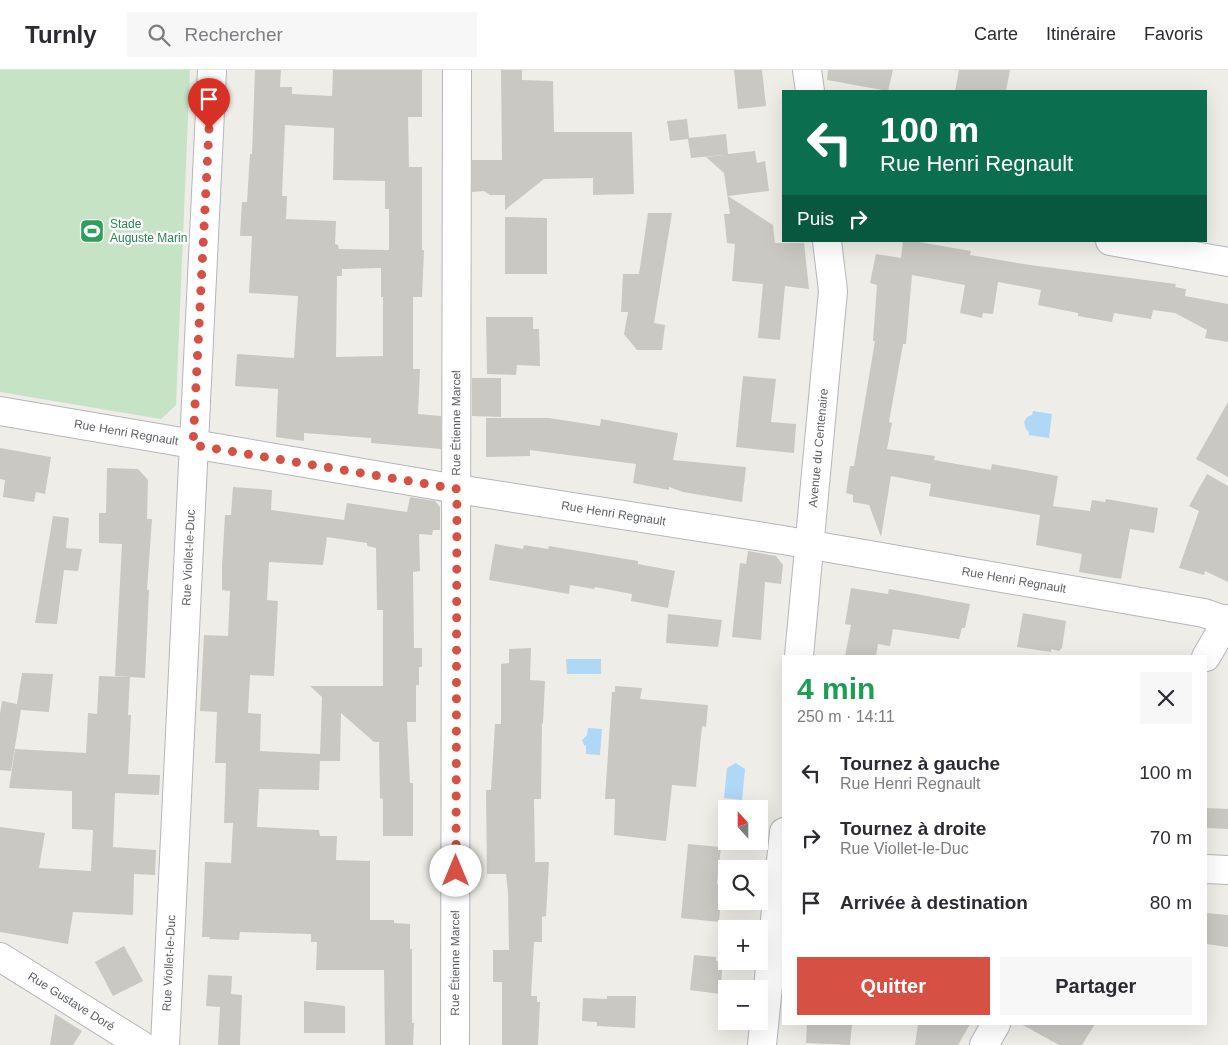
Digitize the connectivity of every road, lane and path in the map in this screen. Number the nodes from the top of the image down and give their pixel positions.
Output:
1 (212, 70) edge
2 (457, 70) edge
3 (807, 70) edge
4 (810, 90) edge
5 (827, 242) edge
6 (1116, 242) edge
7 (1228, 262) edge
8 (0, 411) edge
9 (193, 445) junction
10 (457, 489) junction
11 (809, 545) junction
12 (1227, 620) edge
13 (799, 655) edge
14 (1207, 655) edge
15 (782, 857) edge
16 (1207, 869) edge
17 (1228, 870) edge
18 (0, 957) edge
19 (995, 1025) edge
20 (141, 1045) edge
21 (165, 1045) edge
22 (455, 1045) edge
23 (762, 1045) edge
24 (984, 1045) edge

1 - 9 street, Rue Viollet-le-Duc
2 - 10 street, Rue Étienne Marcel
3 - 4 street
5 - 11 street, Avenue du Centenaire
6 - 7 street
8 - 9 street, Rue Henri Regnault
9 - 10 street, Rue Henri Regnault
9 - 21 street, Rue Viollet-le-Duc
10 - 11 street, Rue Henri Regnault
10 - 22 street, Rue Étienne Marcel
11 - 12 street, Rue Henri Regnault
11 - 13 street, Avenue du Centenaire
12 - 14 street
15 - 23 street
16 - 17 street
18 - 20 street, Rue Gustave Doré
19 - 24 street

